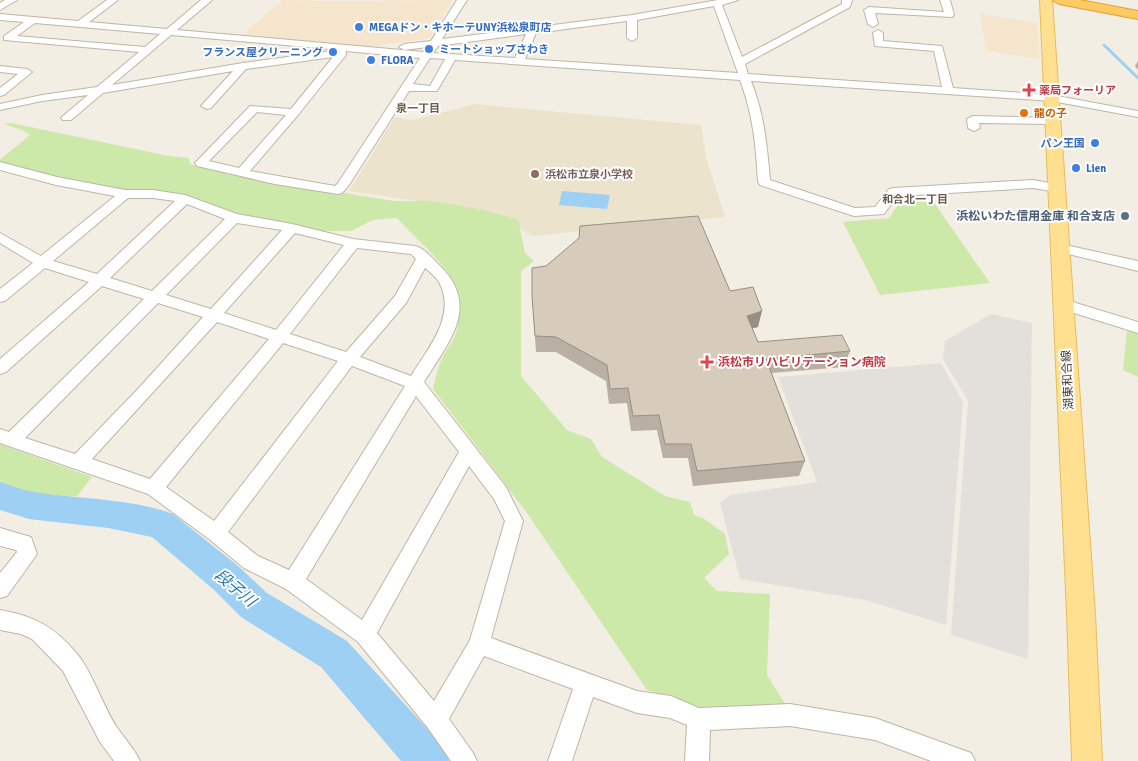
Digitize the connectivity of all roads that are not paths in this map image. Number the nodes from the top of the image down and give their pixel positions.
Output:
1 (12, 0) edge
2 (113, 0) edge
3 (207, 0) edge
4 (462, 0) edge
5 (733, 0) edge
6 (847, 0) edge
7 (945, 0) edge
8 (1046, 0) edge
9 (1060, 0) edge
10 (718, 3) junction
11 (0, 7) edge
12 (1138, 15) edge
13 (0, 18) edge
14 (632, 18) junction
15 (32, 21) junction
16 (80, 25) junction
17 (533, 30) junction
18 (168, 32) junction
19 (632, 38) dead end
20 (434, 42) junction
21 (880, 44) junction
22 (146, 50) junction
23 (361, 50) junction
24 (342, 53) junction
25 (425, 55) junction
26 (880, 56) dead end
27 (452, 57) junction
28 (518, 62) junction
29 (738, 63) junction
30 (243, 66) junction
31 (0, 69) edge
32 (744, 77) junction
33 (405, 87) junction
34 (99, 90) junction
35 (949, 92) junction
36 (0, 93) edge
37 (1052, 98) junction
38 (207, 106) dead end
39 (0, 107) edge
40 (294, 113) junction
41 (1138, 114) edge
42 (67, 118) dead end
43 (1054, 122) junction
44 (974, 128) dead end
45 (0, 166) edge
46 (241, 173) junction
47 (1057, 188) junction
48 (125, 194) junction
49 (185, 199) junction
50 (234, 218) junction
51 (292, 228) junction
52 (0, 237) edge
53 (353, 243) junction
54 (1061, 248) junction
55 (424, 258) junction
56 (42, 262) junction
57 (1138, 266) edge
58 (101, 279) junction
59 (0, 297) edge
60 (154, 297) junction
61 (1063, 304) junction
62 (213, 315) junction
63 (1138, 328) edge
64 (279, 337) junction
65 (348, 359) junction
66 (0, 368) edge
67 (416, 384) junction
68 (6, 438) edge
69 (468, 451) junction
70 (77, 463) junction
71 (154, 488) junction
72 (216, 533) junction
73 (0, 537) edge
74 (293, 582) junction
75 (0, 589) edge
76 (0, 620) edge
77 (365, 636) junction
78 (479, 644) junction
79 (586, 683) junction
80 (699, 719) junction
81 (436, 720) junction
82 (128, 761) edge
83 (465, 761) edge
84 (560, 761) edge
85 (697, 761) edge
86 (963, 761) edge
87 (1087, 761) edge

1 - 11 street
2 - 16 street
3 - 18 street
4 - 20 street
5 - 10 street
6 - 29 street
7 - 21 street
8 - 37 main road, 湖東和合線
9 - 12 highway
10 - 14 street
10 - 29 street
13 - 15 street
14 - 17 street
14 - 19 street
15 - 16 street
15 - 22 street
16 - 18 street
17 - 20 street
17 - 28 street
18 - 22 street
18 - 23 street
20 - 23 street
20 - 25 street
21 - 26 street
21 - 35 street
22 - 34 street
23 - 24 street
23 - 25 street
24 - 30 street
24 - 40 street
25 - 27 street
25 - 33 street
27 - 28 street
27 - 33 street
28 - 32 street
29 - 32 street
30 - 34 street
30 - 38 street
31 - 36 street
32 - 35 street
32 - 47 street
33 - 46 street
34 - 39 street
34 - 42 street
35 - 37 street
37 - 41 street
37 - 43 main road, 湖東和合線
40 - 46 street
40 - 46 street
43 - 44 street
43 - 47 main road, 湖東和合線
45 - 48 street
47 - 54 main road, 湖東和合線
48 - 49 street
48 - 56 street
49 - 50 street
49 - 58 street
50 - 51 street
50 - 60 street
51 - 53 street
51 - 62 street
52 - 56 street
53 - 55 street
53 - 64 street
54 - 57 street
54 - 61 main road, 湖東和合線
55 - 65 street
55 - 67 street
56 - 58 street
56 - 59 street
58 - 60 street
58 - 66 street
60 - 62 street
60 - 68 street
61 - 63 street
61 - 87 main road, 湖東和合線
62 - 64 street
62 - 70 street
64 - 65 street
64 - 71 street
65 - 67 street
65 - 72 street
67 - 69 street
67 - 74 street
68 - 70 street
69 - 77 street
69 - 78 street
70 - 71 street
71 - 72 street
72 - 74 street
73 - 75 street
74 - 77 street
76 - 82 street
77 - 81 street
78 - 79 street
78 - 81 street
79 - 80 street
79 - 84 street
80 - 85 street
80 - 86 street
81 - 83 street

